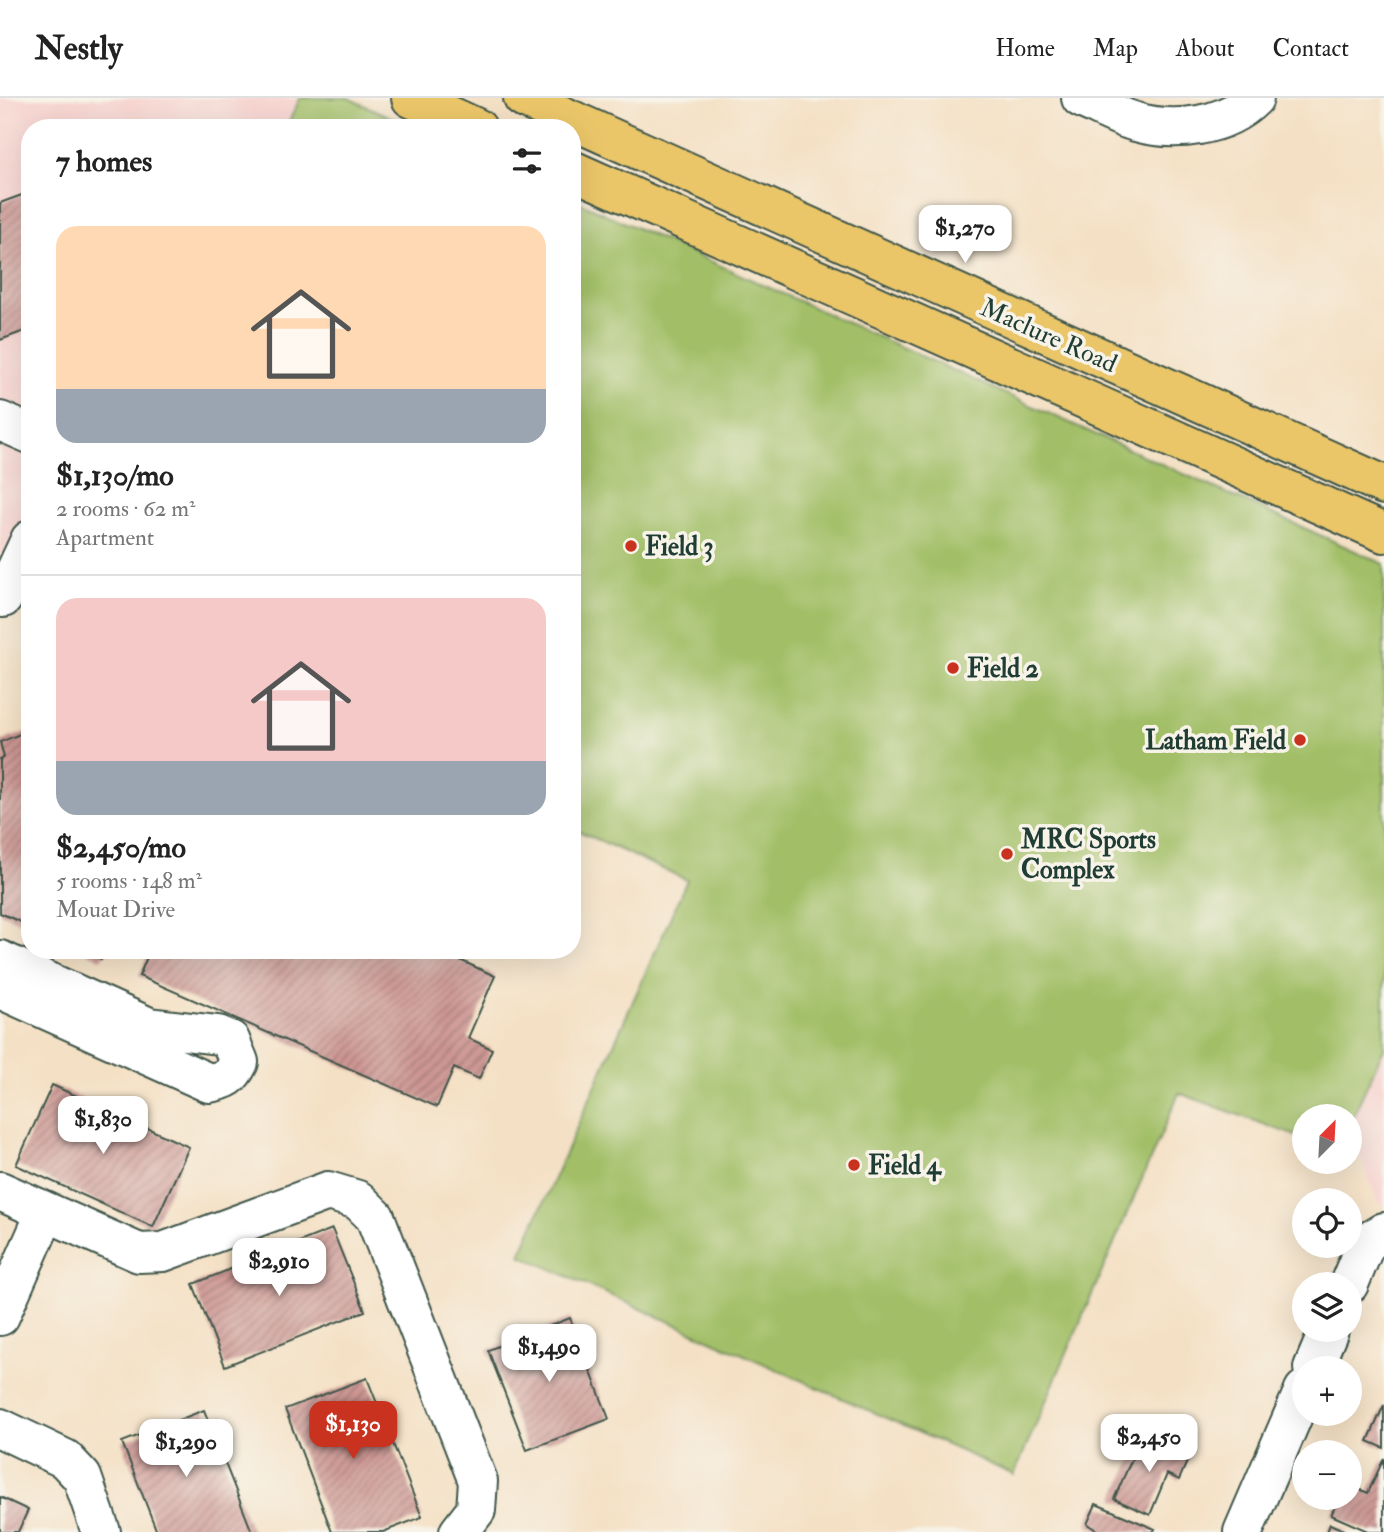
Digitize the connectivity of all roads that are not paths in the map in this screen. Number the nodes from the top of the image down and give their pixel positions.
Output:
1 (411, 98) edge
2 (523, 98) edge
3 (1082, 98) edge
4 (1254, 98) edge
5 (457, 119) edge
6 (570, 119) edge
7 (581, 124) edge
8 (581, 174) edge
9 (0, 421) edge
10 (21, 430) edge
11 (1384, 485) edge
12 (1384, 533) edge
13 (21, 560) edge
14 (1, 605) edge
15 (0, 960) edge
16 (0, 989) edge
17 (0, 1191) edge
18 (46, 1212) junction
19 (1384, 1232) edge
20 (1354, 1272) edge
21 (0, 1316) edge
22 (1292, 1418) edge
23 (0, 1428) edge
24 (101, 1532) edge
25 (459, 1532) edge
26 (1243, 1532) edge

1 - 5 main road
2 - 6 main road, Maclure Road
3 - 4 street
7 - 11 main road, Maclure Road
8 - 12 main road, Maclure Road
9 - 10 street
13 - 14 street
15 - 16 street
17 - 18 street
18 - 21 street
18 - 25 street
19 - 20 street
22 - 26 street
23 - 24 street

